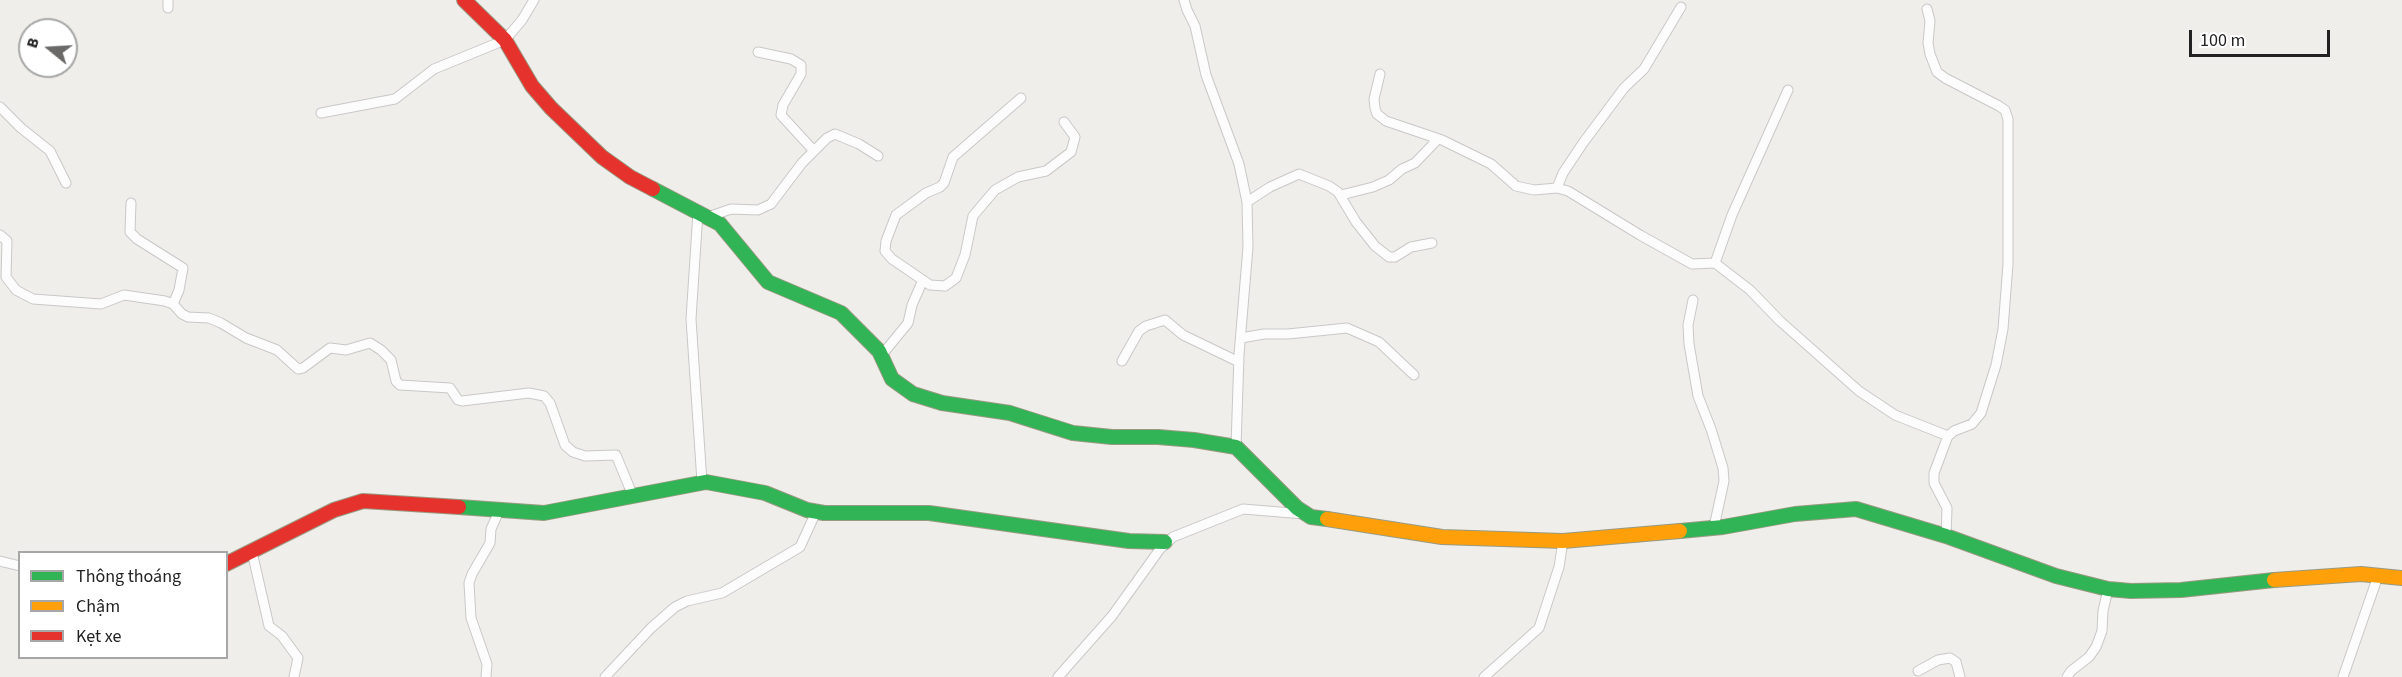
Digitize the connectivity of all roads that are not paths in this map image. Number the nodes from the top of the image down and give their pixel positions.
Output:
1 (464, 0) edge
2 (534, 0) edge
3 (1184, 0) edge
4 (1681, 7) dead end
5 (1927, 9) dead end
6 (505, 40) junction
7 (758, 52) dead end
8 (1380, 74) dead end
9 (1788, 90) dead end
10 (1021, 98) dead end
11 (0, 107) edge
12 (321, 113) dead end
13 (1064, 122) dead end
14 (1438, 139) junction
15 (814, 151) junction
16 (878, 156) dead end
17 (66, 183) dead end
18 (1557, 188) junction
19 (1341, 195) junction
20 (1247, 202) junction
21 (131, 203) dead end
22 (703, 214) junction
23 (0, 235) edge
24 (1432, 243) dead end
25 (1715, 263) junction
26 (923, 280) junction
27 (1693, 300) dead end
28 (173, 304) junction
29 (1241, 338) junction
30 (881, 356) junction
31 (1122, 361) dead end
32 (1239, 362) junction
33 (1414, 375) dead end
34 (1948, 436) junction
35 (1236, 447) junction
36 (702, 482) junction
37 (633, 496) junction
38 (499, 510) junction
39 (816, 512) junction
40 (1305, 514) junction
41 (1714, 527) junction
42 (1946, 536) junction
43 (1563, 541) junction
44 (1166, 542) junction
45 (252, 552) junction
46 (0, 561) edge
47 (228, 563) edge
48 (18, 566) edge
49 (2378, 576) junction
50 (2402, 578) edge
51 (2108, 589) junction
52 (1918, 671) dead end
53 (1062, 675) edge
54 (294, 677) edge
55 (486, 677) edge
56 (605, 677) edge
57 (1484, 677) edge
58 (1960, 677) edge
59 (2067, 677) edge
60 (2343, 677) edge

1 - 6 street
2 - 6 street
3 - 20 street
4 - 18 street
5 - 34 street
6 - 12 street
6 - 22 street
7 - 15 street
8 - 14 street
9 - 25 street
10 - 26 street
11 - 17 street
13 - 26 street
14 - 18 street
14 - 19 street
15 - 16 street
15 - 22 street
18 - 25 street
19 - 20 street
19 - 24 street
20 - 29 street
21 - 28 street
22 - 30 street
22 - 36 street
23 - 28 street
25 - 34 street
26 - 30 street
27 - 41 street
28 - 37 street
29 - 32 street
29 - 33 street
30 - 35 street
31 - 32 street
32 - 35 street
34 - 42 street
35 - 40 street
36 - 37 street
36 - 39 street
37 - 38 street
38 - 45 street
38 - 55 street
39 - 44 street
39 - 56 street
40 - 43 street
40 - 44 street
41 - 42 street
41 - 43 street
42 - 51 street
43 - 57 street
44 - 53 street
45 - 47 street
45 - 54 street
46 - 48 street
49 - 50 street
49 - 51 street
49 - 60 street
51 - 59 street
52 - 58 street

